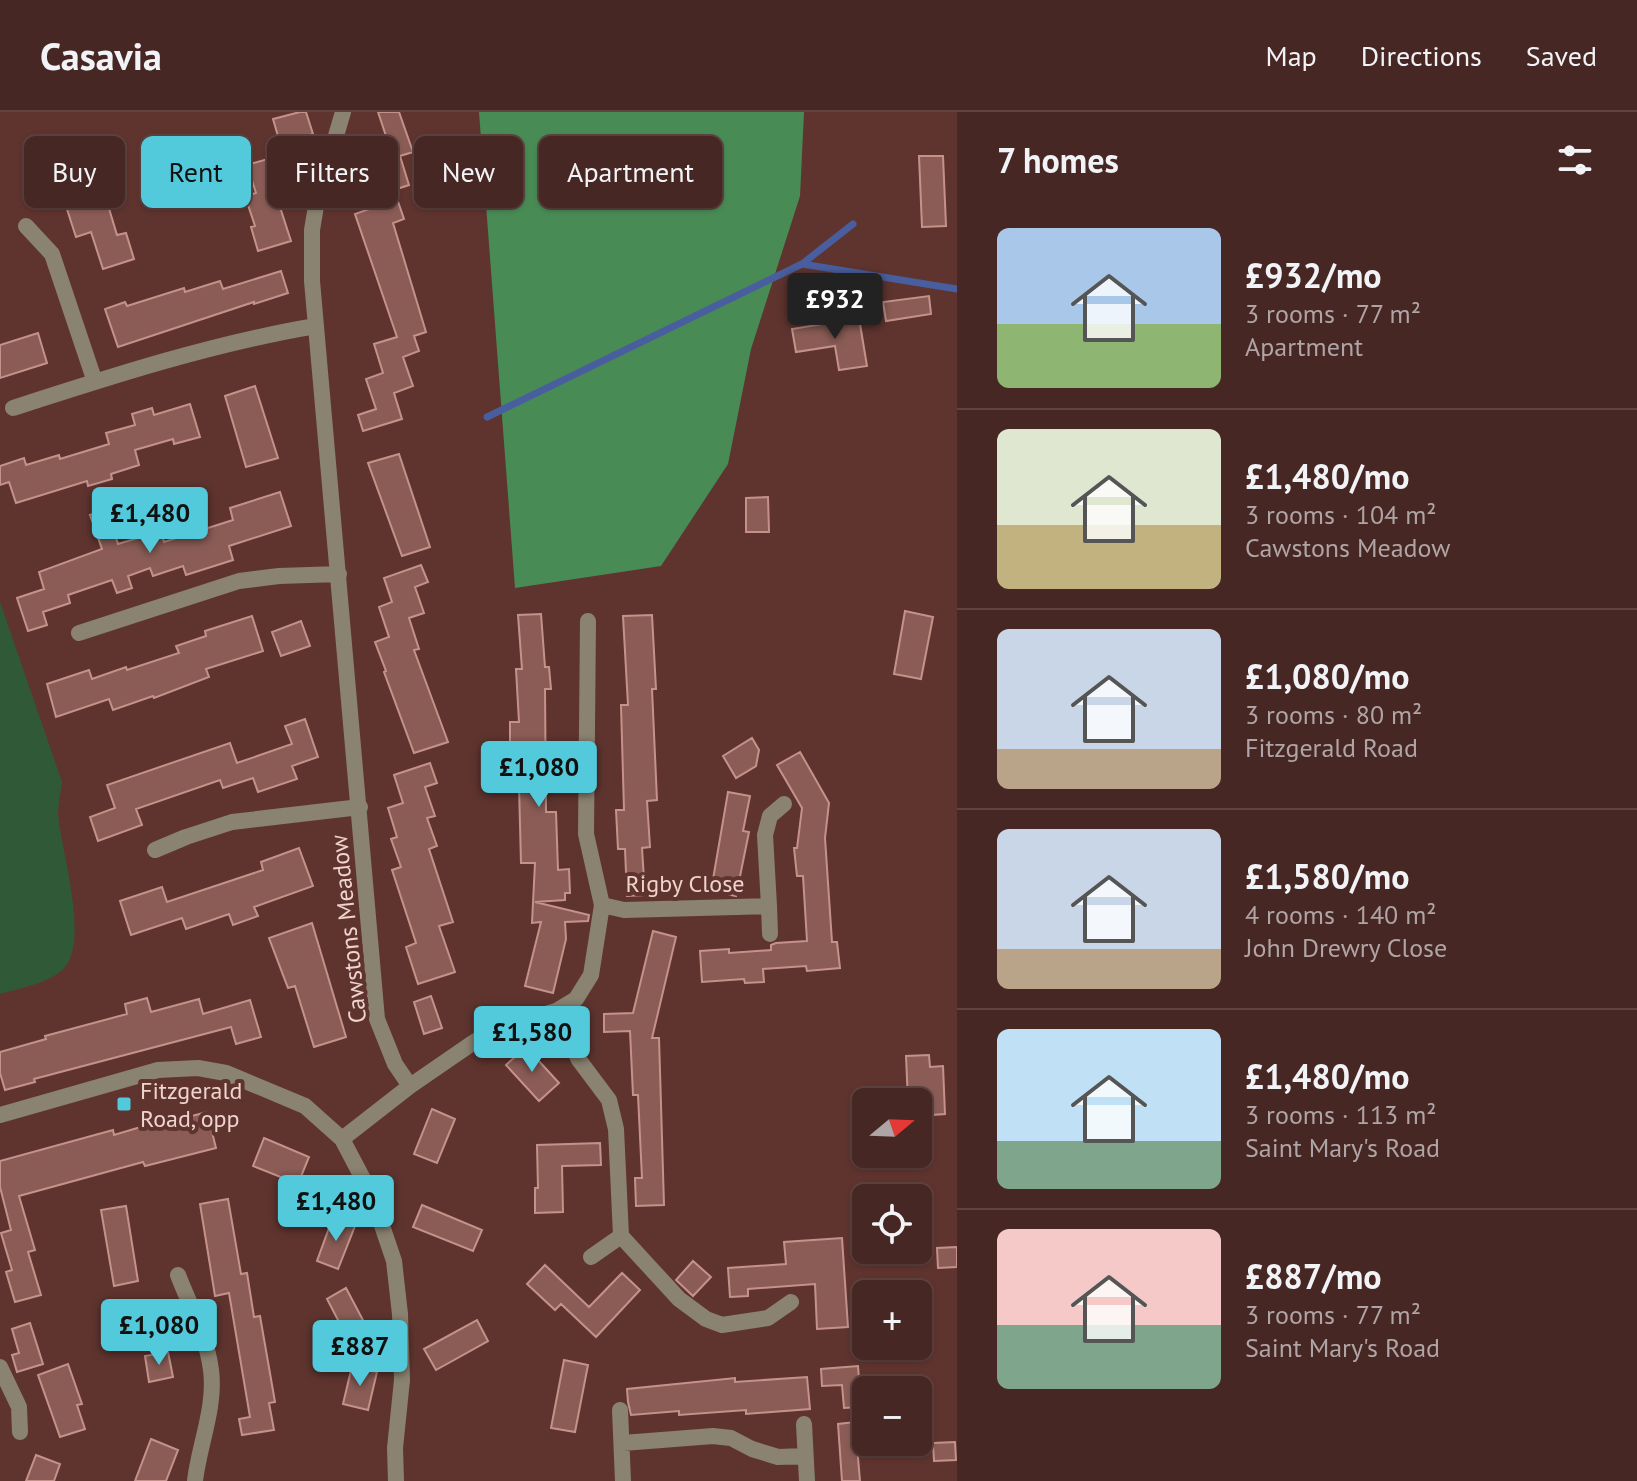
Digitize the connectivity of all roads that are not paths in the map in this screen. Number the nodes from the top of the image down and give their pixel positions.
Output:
1 (343, 112) edge
2 (26, 226) dead end
3 (316, 326) junction
4 (95, 382) junction
5 (13, 408) dead end
6 (339, 574) junction
7 (588, 621) dead end
8 (79, 633) dead end
9 (784, 804) dead end
10 (360, 807) junction
11 (155, 850) dead end
12 (602, 905) junction
13 (769, 906) junction
14 (770, 934) dead end
15 (556, 1011) junction
16 (410, 1086) junction
17 (0, 1115) edge
18 (342, 1139) junction
19 (621, 1236) junction
20 (591, 1257) dead end
21 (178, 1275) dead end
22 (791, 1302) dead end
23 (190, 1306) junction
24 (159, 1315) dead end
25 (0, 1367) edge
26 (620, 1410) dead end
27 (804, 1424) dead end
28 (20, 1432) dead end
29 (623, 1443) junction
30 (805, 1456) junction
31 (195, 1481) edge
32 (396, 1481) edge
33 (623, 1481) edge
34 (807, 1481) edge

1 - 3 street, Cawstons Meadow
2 - 4 street
3 - 4 street
3 - 6 street, Cawstons Meadow
4 - 5 street
6 - 8 street
6 - 10 street, Cawstons Meadow
7 - 12 street
9 - 13 street, Rigby Close
10 - 11 street, Cawstons Meadow
10 - 16 street, Cawstons Meadow
12 - 13 street, Rigby Close
12 - 15 street
13 - 14 street, Rigby Close
15 - 16 street
15 - 19 street
16 - 18 street
17 - 18 street
18 - 32 street
19 - 20 street
19 - 22 street
21 - 23 street
23 - 24 street
23 - 31 street
25 - 28 street
26 - 29 street
27 - 30 street
29 - 30 street
29 - 33 street
30 - 34 street

